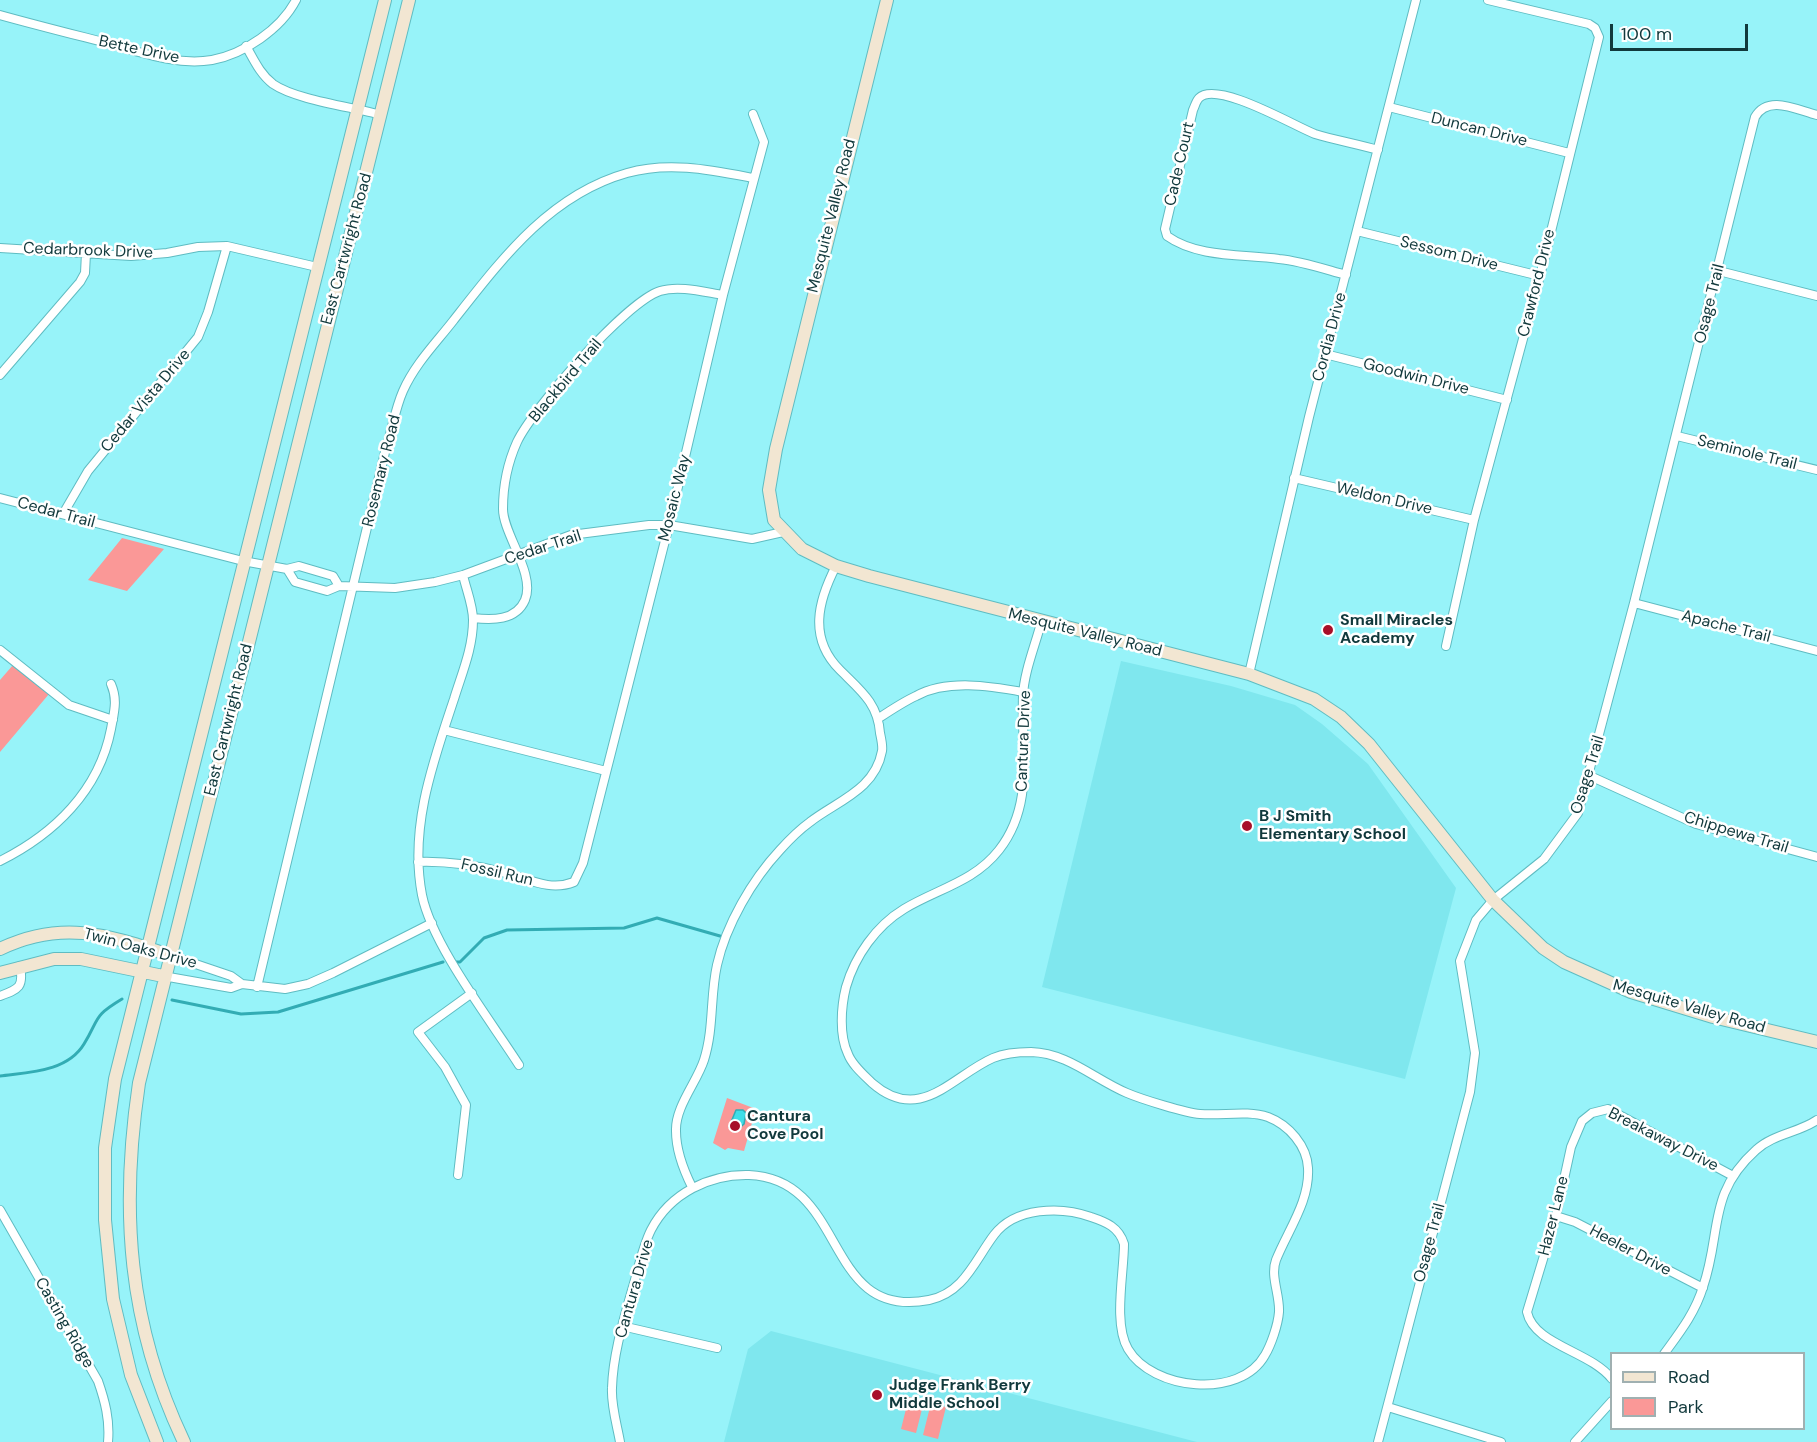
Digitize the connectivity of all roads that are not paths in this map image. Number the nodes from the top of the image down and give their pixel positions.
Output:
1 (296, 0) edge
2 (385, 0) edge
3 (409, 0) edge
4 (887, 0) edge
5 (1416, 0) edge
6 (1488, 0) edge
7 (0, 15) edge
8 (246, 46) junction
9 (1389, 107) junction
10 (358, 109) junction
11 (753, 114) dead end
12 (381, 115) junction
13 (1817, 115) edge
14 (1378, 150) junction
15 (1569, 153) junction
16 (753, 178) junction
17 (1357, 231) junction
18 (227, 246) junction
19 (0, 248) edge
20 (87, 253) junction
21 (317, 267) junction
22 (1719, 271) junction
23 (1346, 275) junction
24 (1540, 276) junction
25 (723, 295) junction
26 (1817, 296) edge
27 (1325, 354) junction
28 (0, 375) edge
29 (1507, 400) junction
30 (1677, 436) junction
31 (1817, 470) edge
32 (1294, 478) junction
33 (0, 498) edge
34 (63, 514) junction
35 (1474, 520) junction
36 (669, 525) junction
37 (783, 532) junction
38 (519, 555) junction
39 (243, 561) junction
40 (267, 565) junction
41 (836, 566) junction
42 (287, 569) junction
43 (463, 575) junction
44 (339, 586) junction
45 (353, 586) junction
46 (1634, 603) junction
47 (473, 618) junction
48 (1041, 622) junction
49 (1446, 646) dead end
50 (0, 650) edge
51 (1817, 651) edge
52 (1249, 674) junction
53 (111, 684) dead end
54 (1023, 693) junction
55 (879, 718) junction
56 (113, 720) junction
57 (444, 730) junction
58 (606, 771) junction
59 (1590, 776) junction
60 (1817, 857) edge
61 (0, 861) edge
62 (418, 862) junction
63 (574, 882) joint
64 (1493, 900) junction
65 (432, 923) junction
66 (148, 948) junction
67 (0, 949) edge
68 (170, 955) junction
69 (20, 966) junction
70 (142, 972) junction
71 (0, 973) edge
72 (163, 976) junction
73 (242, 984) junction
74 (257, 987) junction
75 (472, 993) junction
76 (0, 996) edge
77 (1817, 1042) edge
78 (519, 1065) dead end
79 (1592, 1113) joint
80 (1817, 1120) edge
81 (458, 1175) dead end
82 (1733, 1176) junction
83 (692, 1187) junction
84 (0, 1210) edge
85 (1556, 1216) junction
86 (1703, 1288) junction
87 (622, 1326) junction
88 (717, 1348) dead end
89 (1665, 1352) edge
90 (1610, 1378) edge
91 (1610, 1402) edge
92 (1388, 1407) junction
93 (108, 1442) edge
94 (157, 1442) edge
95 (184, 1442) edge
96 (620, 1442) edge
97 (1378, 1442) edge
98 (1501, 1442) edge
99 (1575, 1442) edge

1 - 8 street, Bette Drive
2 - 10 main road, East Cartwright Road
3 - 12 main road, East Cartwright Road
4 - 37 main road, Mesquite Valley Road
5 - 9 street, Cordia Drive
6 - 15 street, Crawford Drive
7 - 8 street, Bette Drive
8 - 10 street
9 - 14 street, Cordia Drive
9 - 15 street, Duncan Drive
10 - 12 street
10 - 21 main road, East Cartwright Road
11 - 16 street, Mosaic Way
12 - 40 main road, East Cartwright Road
13 - 22 street, Osage Trail
14 - 17 street, Cordia Drive
14 - 23 street, Cade Court
15 - 24 street, Crawford Drive
16 - 25 street, Mosaic Way
16 - 45 street, Rosemary Road
17 - 23 street, Cordia Drive
17 - 24 street, Sessom Drive
18 - 20 street, Cedarbrook Drive
18 - 21 street, Cedarbrook Drive
18 - 34 street, Cedar Vista Drive
19 - 20 street, Cedarbrook Drive
20 - 28 street
21 - 39 main road, East Cartwright Road
22 - 26 street
22 - 30 street, Osage Trail
23 - 27 street, Cordia Drive
24 - 29 street, Crawford Drive
25 - 36 street, Mosaic Way
25 - 38 street, Blackbird Trail
27 - 29 street, Goodwin Drive
27 - 32 street, Cordia Drive
29 - 35 street, Crawford Drive
30 - 31 street, Seminole Trail
30 - 46 street, Osage Trail
32 - 35 street, Weldon Drive
32 - 52 street, Cordia Drive
33 - 34 street, Cedar Trail
34 - 39 street, Cedar Trail
35 - 49 street, Crawford Drive
36 - 37 street, Cedar Trail
36 - 38 street, Cedar Trail
36 - 58 street, Mosaic Way
37 - 41 main road, Mesquite Valley Road
38 - 43 street, Cedar Trail
38 - 47 street, Blackbird Trail
39 - 40 street, Cedar Trail
39 - 66 main road, East Cartwright Road
40 - 42 street, Cedar Trail
40 - 68 main road, East Cartwright Road
41 - 48 main road, Mesquite Valley Road
41 - 55 street
42 - 44 street, Cedar Trail
42 - 44 street, Cedar Trail
43 - 45 street, Cedar Trail
43 - 47 street
44 - 45 street, Cedar Trail
45 - 74 street, Rosemary Road
46 - 51 street, Apache Trail
46 - 59 street, Osage Trail
47 - 57 street
48 - 52 main road, Mesquite Valley Road
48 - 54 street, Cantura Drive
50 - 56 street
52 - 64 main road, Mesquite Valley Road
53 - 56 street
54 - 55 street
54 - 83 street, Cantura Drive
55 - 83 street
56 - 61 street
57 - 58 street
57 - 62 street
58 - 63 street, Mosaic Way
59 - 60 street, Chippewa Trail
59 - 64 street, Osage Trail
62 - 63 street, Fossil Run
62 - 65 street
64 - 77 main road, Mesquite Valley Road
64 - 92 street, Osage Trail
65 - 74 street, Twin Oaks Drive
65 - 75 street
66 - 67 main road, Twin Oaks Drive
66 - 68 main road, Twin Oaks Drive
66 - 70 main road, East Cartwright Road
68 - 72 main road, East Cartwright Road
68 - 73 street, Twin Oaks Drive
69 - 70 main road, Twin Oaks Drive
69 - 71 main road, Twin Oaks Drive
69 - 76 street
70 - 72 main road, Twin Oaks Drive
70 - 94 main road, East Cartwright Road
72 - 73 street, Twin Oaks Drive
72 - 95 main road, East Cartwright Road
73 - 74 street, Twin Oaks Drive
75 - 78 street
75 - 81 street
79 - 82 street, Breakaway Drive
79 - 85 street, Hazer Lane
80 - 82 street
82 - 86 street
83 - 87 street, Cantura Drive
84 - 93 street, Casting Ridge
85 - 86 street, Heeler Drive
85 - 90 street, Hazer Lane
86 - 89 street
87 - 88 street
87 - 96 street, Cantura Drive
91 - 99 street
92 - 97 street, Osage Trail
92 - 98 street

